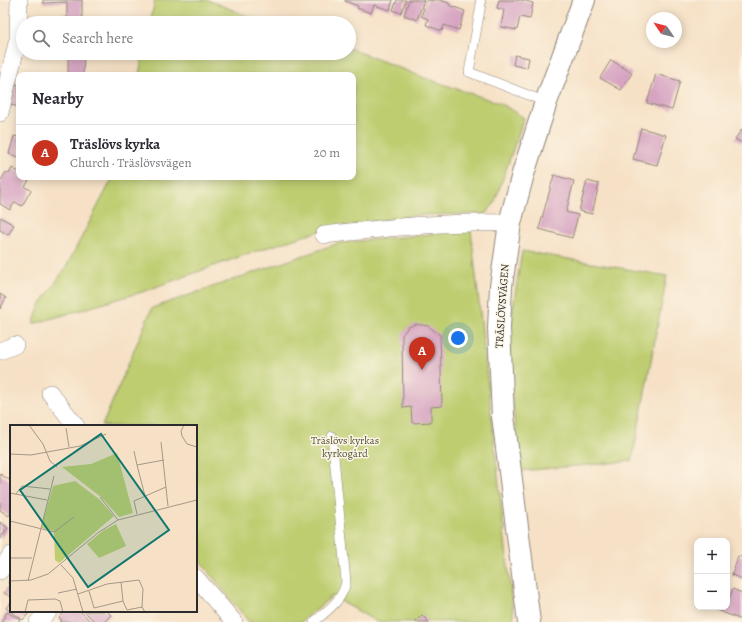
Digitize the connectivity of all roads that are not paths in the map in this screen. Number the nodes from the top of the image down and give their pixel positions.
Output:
1 (19, 0) edge
2 (480, 0) edge
3 (584, 0) edge
4 (19, 16) edge
5 (16, 47) edge
6 (546, 102) junction
7 (0, 113) edge
8 (510, 223) junction
9 (324, 236) dead end
10 (50, 393) dead end
11 (75, 425) edge
12 (332, 436) dead end
13 (10, 556) edge
14 (0, 571) edge
15 (197, 579) edge
16 (48, 612) edge
17 (38, 622) edge
18 (234, 622) edge
19 (314, 622) edge
20 (529, 622) edge

1 - 4 street
2 - 6 lane
3 - 6 street, TRÄSLÖVSVÄGEN
5 - 7 street
6 - 8 street, TRÄSLÖVSVÄGEN
8 - 9 street
8 - 20 street, TRÄSLÖVSVÄGEN
10 - 11 street
12 - 19 lane
13 - 14 street
15 - 18 street
16 - 17 street

